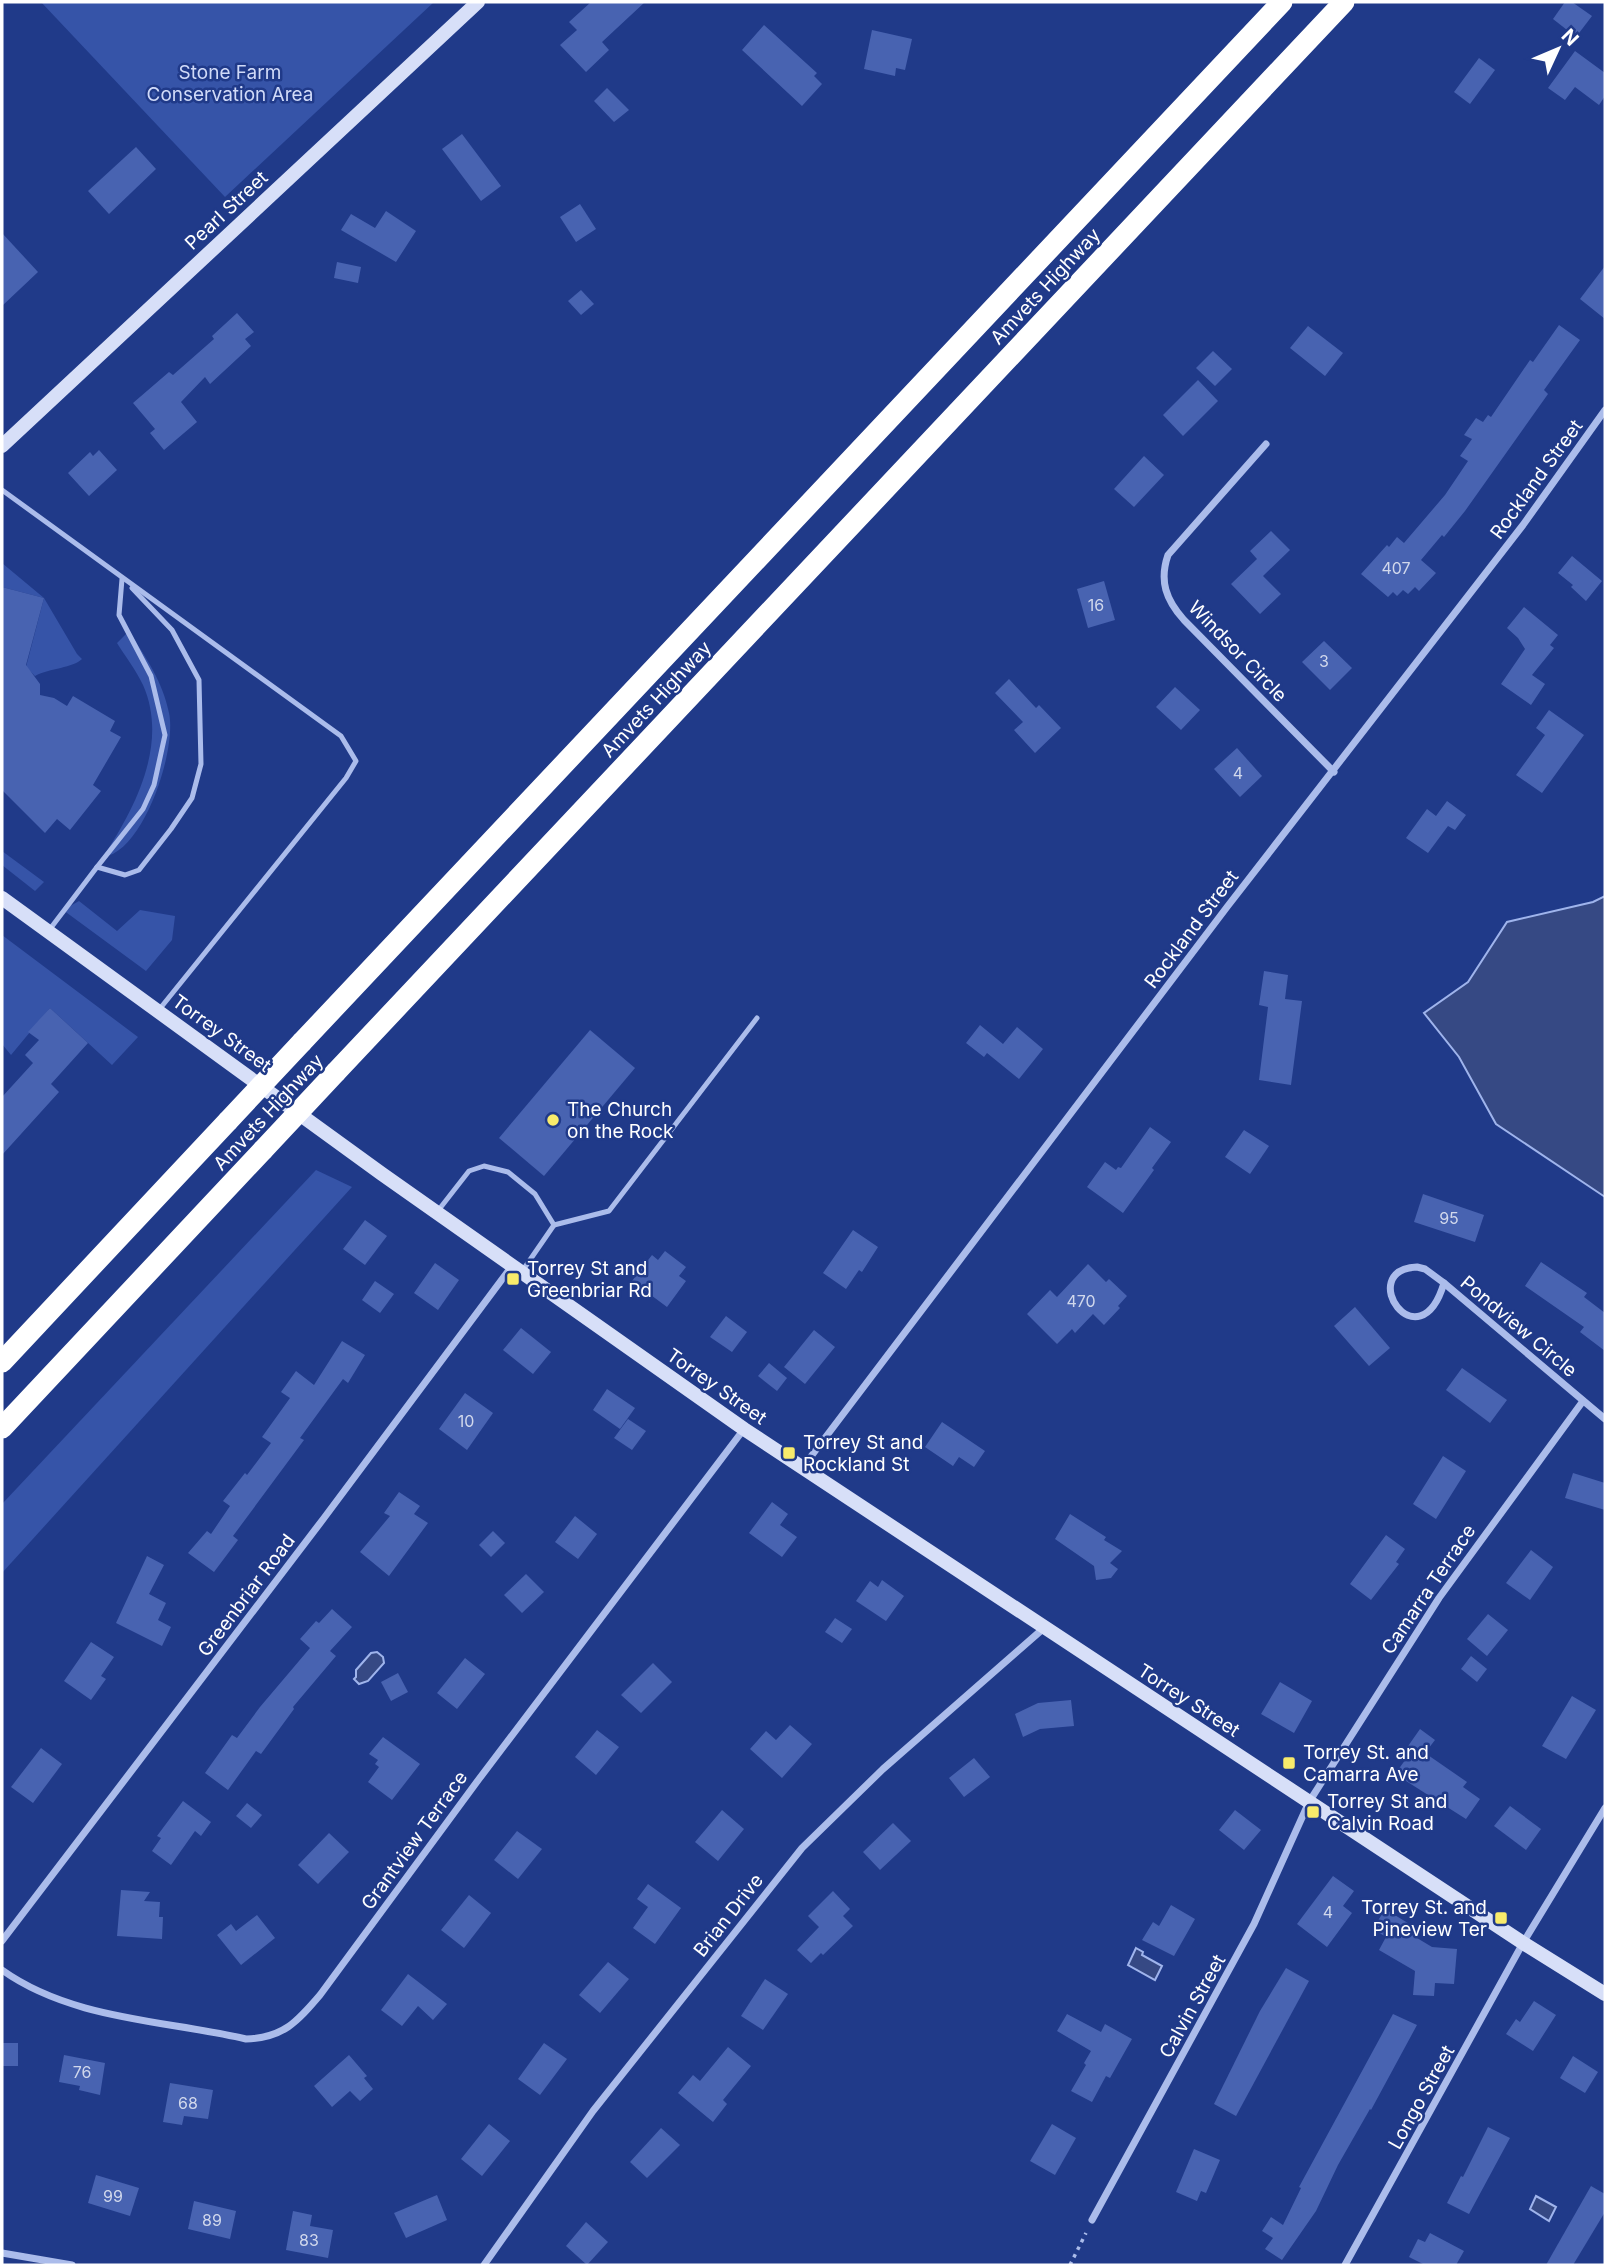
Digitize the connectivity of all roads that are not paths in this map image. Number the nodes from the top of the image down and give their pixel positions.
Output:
1 (478, 2) edge
2 (1282, 2) edge
3 (1344, 2) edge
4 (1605, 410) edge
5 (1266, 444) dead end
6 (2, 446) edge
7 (2, 490) edge
8 (122, 579) junction
9 (1334, 772) junction
10 (97, 867) junction
11 (2, 898) edge
12 (48, 932) junction
13 (158, 1011) junction
14 (757, 1018) dead end
15 (437, 1213) junction
16 (554, 1226) junction
17 (516, 1269) junction
18 (1444, 1283) junction
19 (2, 1362) edge
20 (1583, 1401) junction
21 (1605, 1419) edge
22 (2, 1427) edge
23 (744, 1429) junction
24 (802, 1468) junction
25 (1044, 1628) junction
26 (1309, 1802) junction
27 (1605, 1808) edge
28 (2, 1941) edge
29 (1523, 1943) junction
30 (2, 1970) edge
31 (1605, 1994) edge
32 (1092, 2220) road end
33 (2, 2253) edge
34 (72, 2265) edge
35 (484, 2265) edge
36 (1345, 2265) edge

1 - 6 main road, Pearl Street
2 - 19 highway, Amvets Highway, bridge
3 - 22 highway, Amvets Highway, bridge
4 - 9 street, Rockland Street
5 - 9 street, Windsor Circle
7 - 8 lane
8 - 10 lane
8 - 10 lane
8 - 13 lane
9 - 24 street, Rockland Street
10 - 12 lane
11 - 12 main road, Torrey Street
12 - 13 main road, Torrey Street
13 - 15 main road, Torrey Street
14 - 16 lane
15 - 16 lane
15 - 17 main road, Torrey Street
16 - 17 lane
17 - 23 main road, Torrey Street
17 - 28 street, Greenbriar Road
18 - 18 street, Pondview Circle
18 - 20 street, Pondview Circle
20 - 21 street, Pondview Circle
20 - 26 street, Camarra Terrace
23 - 24 main road, Torrey Street
23 - 30 street, Grantview Terrace
24 - 25 main road, Torrey Street
25 - 26 main road, Torrey Street
25 - 35 street, Brian Drive
26 - 29 main road, Torrey Street
26 - 32 street, Calvin Street
27 - 29 street, Longo Street
29 - 31 main road, Torrey Street
29 - 36 street, Longo Street
33 - 34 street

